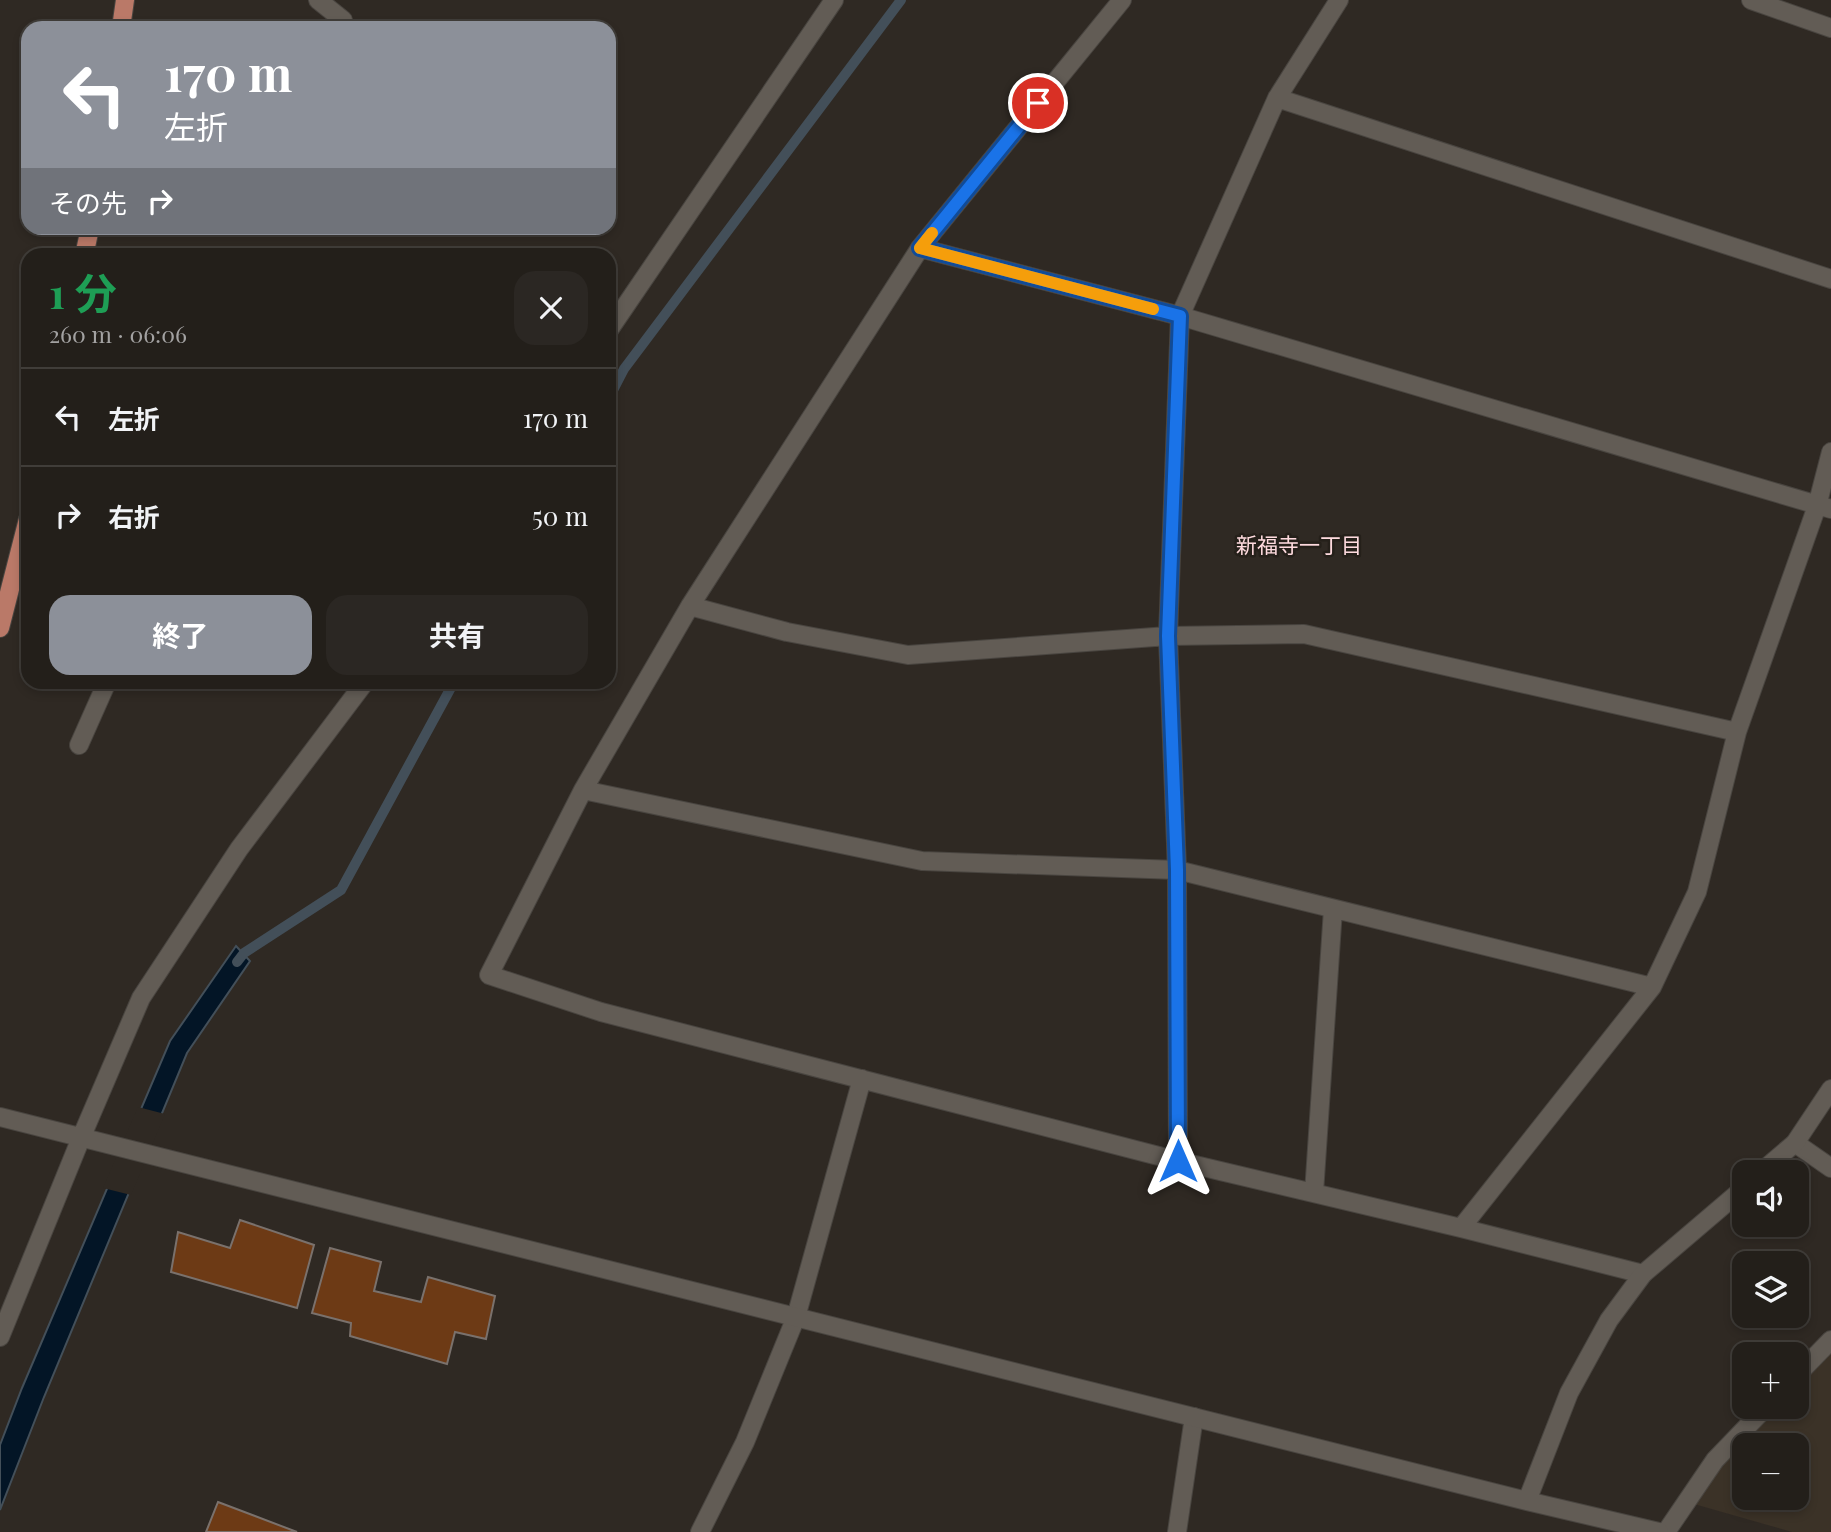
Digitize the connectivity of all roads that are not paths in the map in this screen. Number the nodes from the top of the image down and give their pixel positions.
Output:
1 (125, 0) edge
2 (318, 0) edge
3 (834, 0) edge
4 (1122, 0) edge
5 (1339, 0) edge
6 (1751, 0) edge
7 (343, 20) dead end
8 (122, 21) edge
9 (1831, 28) edge
10 (1277, 99) junction
11 (920, 248) junction
12 (1831, 278) edge
13 (1180, 316) junction
14 (616, 320) edge
15 (1831, 452) edge
16 (1824, 507) edge
17 (21, 546) edge
18 (690, 606) junction
19 (0, 628) edge
20 (1168, 636) junction
21 (104, 689) edge
22 (360, 689) edge
23 (1737, 732) junction
24 (79, 745) dead end
25 (583, 790) junction
26 (1177, 870) junction
27 (1333, 909) junction
28 (1652, 987) junction
29 (862, 1079) junction
30 (1831, 1089) edge
31 (0, 1117) edge
32 (81, 1138) junction
33 (1795, 1143) junction
34 (1775, 1160) edge
35 (1178, 1161) junction
36 (1831, 1168) edge
37 (1314, 1194) junction
38 (1732, 1198) edge
39 (1461, 1228) junction
40 (1643, 1274) junction
41 (796, 1317) junction
42 (0, 1337) edge
43 (1831, 1340) edge
44 (1809, 1363) edge
45 (1194, 1417) junction
46 (1754, 1419) edge
47 (1527, 1501) junction
48 (700, 1532) edge
49 (1177, 1532) edge
50 (1659, 1532) edge
51 (1666, 1532) edge

1 - 8 main road
2 - 7 street
3 - 14 street
4 - 11 street
5 - 10 street
6 - 9 street
10 - 12 street
10 - 13 street
11 - 13 street
11 - 18 street
13 - 16 street
13 - 20 street
15 - 16 street
16 - 23 street
17 - 19 main road
18 - 20 street
18 - 25 street
20 - 23 street
20 - 26 street
21 - 24 street
22 - 32 street
23 - 28 street
25 - 26 street
25 - 29 street
26 - 27 street
26 - 35 street
27 - 28 street
27 - 37 street
28 - 39 street
29 - 35 street
29 - 41 street
30 - 33 street
31 - 32 street
32 - 41 street
32 - 42 street
33 - 34 street
33 - 36 street
35 - 37 street
37 - 39 street
38 - 40 street
39 - 40 street
40 - 47 street
41 - 45 street
41 - 48 street
43 - 44 street
45 - 47 street
45 - 49 street
46 - 51 street
47 - 50 street

